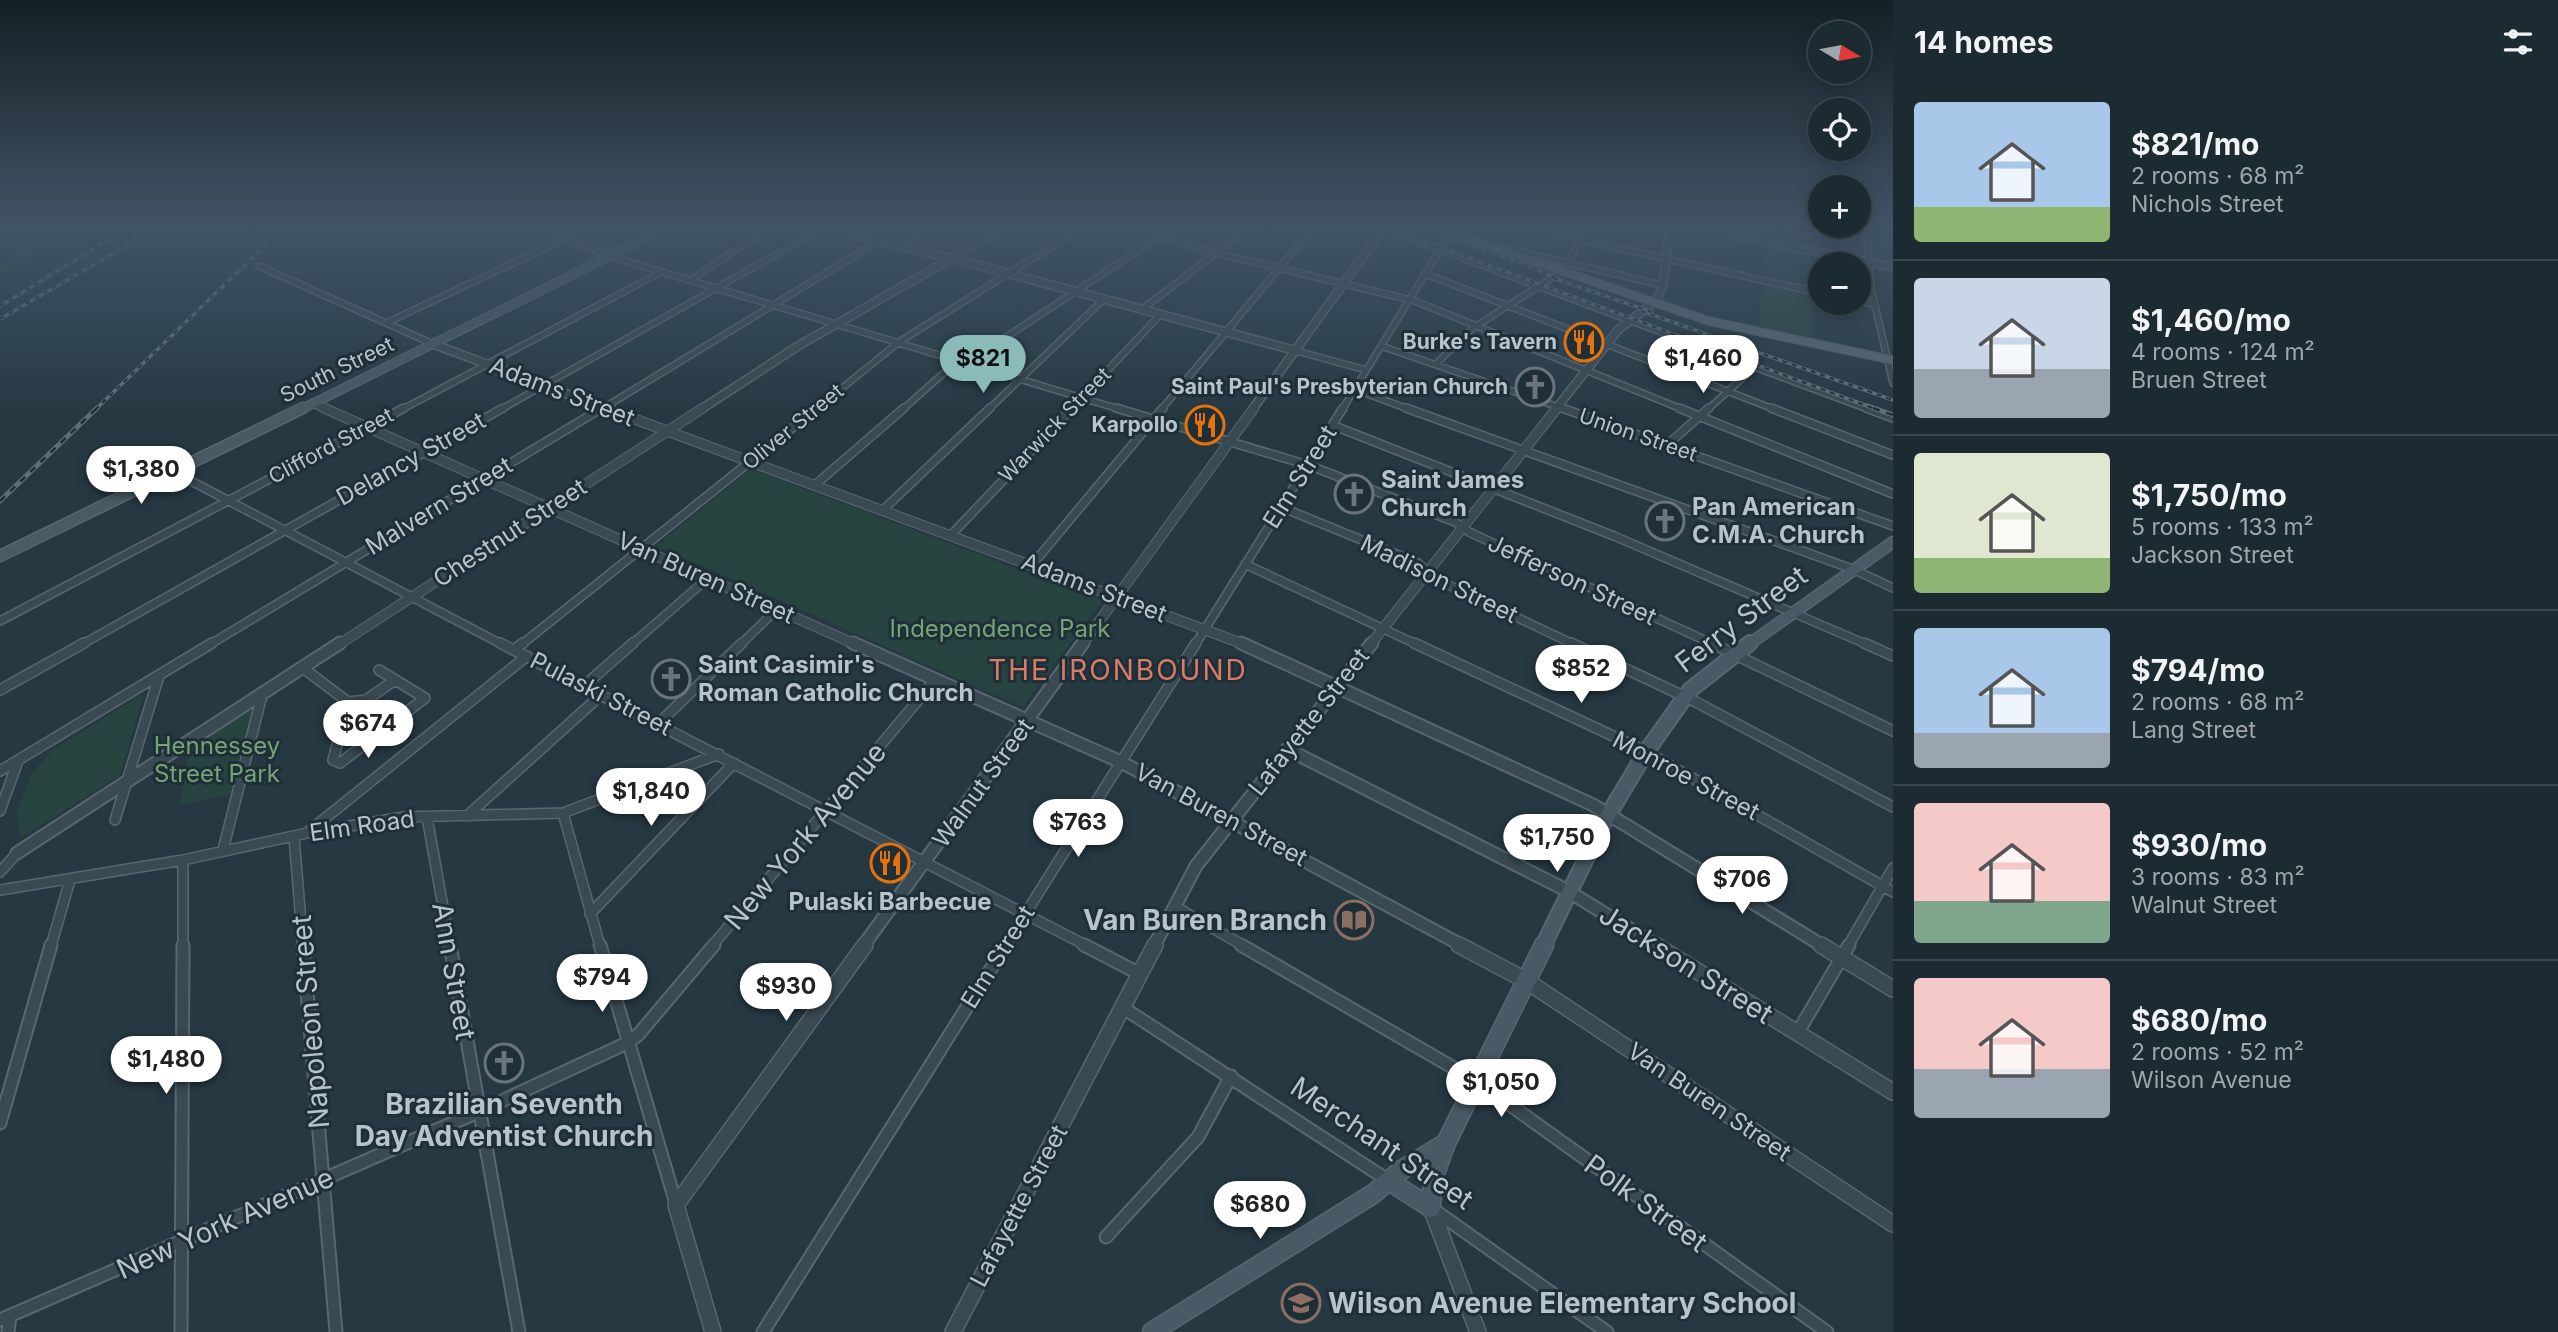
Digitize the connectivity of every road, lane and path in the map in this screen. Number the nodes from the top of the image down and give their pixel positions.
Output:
1 (306, 287) edge
2 (462, 287) edge
3 (547, 287) edge
4 (632, 287) edge
5 (802, 287) edge
6 (901, 287) edge
7 (985, 287) edge
8 (1056, 287) edge
9 (1082, 287) edge
10 (1171, 287) edge
11 (1264, 287) edge
12 (1343, 287) edge
13 (1358, 287) edge
14 (1418, 287) edge
15 (1460, 287) edge
16 (1537, 287) edge
17 (1542, 287) edge
18 (1606, 287) edge
19 (1662, 287) edge
20 (715, 288) joint
21 (1075, 292) junction
22 (1871, 295) edge
23 (1103, 299) junction
24 (1410, 300) junction
25 (1653, 304) junction
26 (1872, 304) joint
27 (772, 305) junction
28 (1509, 306) junction
29 (1141, 310) junction
30 (1160, 315) junction
31 (1631, 320) junction
32 (386, 323) junction
33 (837, 324) junction
34 (1476, 326) junction
35 (1227, 333) junction
36 (899, 342) junction
37 (433, 344) junction
38 (1606, 344) junction
39 (1381, 346) junction
40 (1297, 351) junction
41 (1890, 360) edge
42 (962, 362) junction
43 (487, 364) junction
44 (1436, 365) junction
45 (1756, 366) junction
46 (1366, 370) junction
47 (1586, 370) junction
48 (1020, 378) junction
49 (1893, 383) edge
50 (543, 385) junction
51 (1354, 389) junction
52 (1728, 390) junction
53 (1082, 397) junction
54 (313, 403) junction
55 (603, 407) junction
56 (1557, 407) junction
57 (1700, 416) junction
58 (1893, 418) edge
59 (1155, 419) junction
60 (1332, 425) junction
61 (366, 427) junction
62 (668, 432) junction
63 (1231, 442) junction
64 (1668, 444) junction
65 (1524, 449) junction
66 (423, 452) junction
67 (1893, 455) edge
68 (750, 462) junction
69 (1308, 465) junction
70 (174, 472) junction
71 (483, 479) junction
72 (815, 485) junction
73 (1494, 486) junction
74 (1893, 494) edge
75 (226, 502) junction
76 (1281, 507) junction
77 (550, 508) junction
78 (883, 510) junction
79 (95, 512) junction
80 (1893, 526) edge
81 (1462, 528) junction
82 (284, 531) junction
83 (951, 535) junction
84 (1893, 542) edge
85 (642, 549) junction
86 (0, 555) edge
87 (0, 562) edge
88 (344, 564) junction
89 (1245, 564) junction
90 (1032, 565) junction
91 (1854, 570) junction
92 (1427, 571) junction
93 (708, 579) junction
94 (1893, 588) edge
95 (1118, 597) junction
96 (410, 598) junction
97 (777, 609) junction
98 (1797, 611) junction
99 (0, 621) edge
100 (1383, 629) junction
101 (1204, 630) junction
102 (514, 650) junction
103 (1735, 654) junction
104 (527, 656) junction
105 (1893, 656) edge
106 (303, 668) junction
107 (379, 670) dead end
108 (159, 676) junction
109 (395, 680) junction
110 (936, 680) junction
111 (584, 686) junction
112 (1337, 687) junction
113 (0, 690) edge
114 (262, 695) junction
115 (601, 695) junction
116 (1685, 697) junction
117 (348, 702) junction
118 (1028, 720) junction
119 (659, 723) junction
120 (1893, 731) edge
121 (1287, 749) junction
122 (1646, 752) junction
123 (719, 754) junction
124 (18, 760) junction
125 (1121, 762) junction
126 (734, 763) junction
127 (0, 771) edge
128 (128, 782) junction
129 (1893, 807) edge
130 (0, 811) edge
131 (825, 811) junction
132 (563, 813) junction
133 (1608, 815) junction
134 (467, 816) junction
135 (427, 817) junction
136 (115, 820) dead end
137 (1232, 820) junction
138 (307, 833) junction
139 (294, 837) junction
140 (223, 850) junction
141 (17, 853) junction
142 (183, 860) junction
143 (0, 861) edge
144 (925, 862) junction
145 (1893, 867) edge
146 (0, 872) edge
147 (70, 880) junction
148 (1888, 889) edge
149 (0, 890) edge
150 (1568, 891) junction
151 (1174, 905) junction
152 (1026, 914) junction
153 (590, 915) junction
154 (1841, 957) junction
155 (1140, 974) junction
156 (1525, 979) junction
157 (1893, 989) edge
158 (1122, 1007) junction
159 (1798, 1032) junction
160 (627, 1043) junction
161 (1231, 1076) junction
162 (1478, 1082) junction
163 (1893, 1093) edge
164 (478, 1112) junction
165 (0, 1123) edge
166 (1446, 1143) junction
167 (324, 1179) junction
168 (1390, 1181) junction
169 (676, 1205) junction
170 (1431, 1208) junction
171 (1893, 1224) edge
172 (1105, 1237) dead end
173 (182, 1242) junction
174 (5, 1318) edge
175 (8, 1332) edge
176 (181, 1332) edge
177 (336, 1332) edge
178 (519, 1332) edge
179 (713, 1332) edge
180 (763, 1332) edge
181 (953, 1332) edge
182 (1152, 1332) edge
183 (1478, 1332) edge
184 (1607, 1332) edge
185 (1827, 1332) edge

1 - 32 street, Adams Street
2 - 32 street
3 - 37 main road, South Street
4 - 43 street, Clifford Street
5 - 27 street, Malvern Street
6 - 33 street, Chestnut Street
7 - 36 street, Oliver Street
8 - 21 street
9 - 21 street
10 - 29 street
11 - 35 street
12 - 40 street, Walnut Street
13 - 24 street
14 - 24 street, Elm Street
15 - 28 street
16 - 28 street
17 - 31 street
18 - 25 main road
19 - 25 street, Lafayette Street
20 - 27 street, Jefferson Street
20 - 50 street, Delancy Street
21 - 23 street
21 - 42 street
22 - 26 street
23 - 29 street
23 - 48 street
24 - 34 street
24 - 39 street, Elm Street
25 - 31 street, Lafayette Street
25 - 41 main road
26 - 41 street
27 - 33 street, Jefferson Street
27 - 55 street, Malvern Street
28 - 34 street
28 - 38 street
29 - 30 street
30 - 35 street
30 - 53 street, Warwick Street
31 - 38 street, Lafayette Street
31 - 45 street
32 - 37 street, Adams Street
33 - 36 street, Jefferson Street
33 - 62 street, Chestnut Street
34 - 44 street
34 - 47 street
35 - 40 street
35 - 59 street
36 - 42 street, Jefferson Street
36 - 68 street, Oliver Street
37 - 43 street, Adams Street
37 - 54 main road, South Street
38 - 47 street, Lafayette Street
38 - 52 street
39 - 44 street, Union Street
39 - 46 street, Elm Street
40 - 46 street
40 - 63 street, Walnut Street
41 - 49 street
42 - 48 street, Jefferson Street
42 - 72 street
43 - 50 street, Adams Street
43 - 61 street, Clifford Street
44 - 56 street, Union Street
45 - 52 street
45 - 58 street
46 - 51 street, Elm Street
47 - 56 street, Lafayette Street
47 - 57 street
48 - 53 street, Jefferson Street
48 - 78 street
50 - 55 street, Adams Street
50 - 66 street, Delancy Street
51 - 60 street, Elm Street
51 - 65 street
52 - 57 street
52 - 67 street
53 - 59 street, Jefferson Street
53 - 83 street, Warwick Street
54 - 61 street, Van Buren Street
54 - 70 main road, South Street
55 - 62 street, Adams Street
55 - 71 street, Malvern Street
56 - 64 street, Union Street
56 - 65 street, Lafayette Street
57 - 64 street
57 - 74 street
59 - 63 street, Jefferson Street
59 - 90 street
60 - 69 street, Elm Street
60 - 73 street
61 - 66 street, Van Buren Street
61 - 75 street, Clifford Street
62 - 68 street, Adams Street
62 - 77 street, Chestnut Street
63 - 69 street, Jefferson Street
63 - 95 street, Walnut Street
64 - 80 street, Union Street
65 - 73 street, Lafayette Street
65 - 91 street
66 - 71 street, Van Buren Street
66 - 82 street, Delancy Street
68 - 72 street, Adams Street
68 - 85 street, Oliver Street
69 - 76 street, Elm Street
69 - 81 street, Jefferson Street
70 - 75 street, Pulaski Street
70 - 79 main road, South Street
71 - 77 street, Van Buren Street
71 - 88 street, Malvern Street
72 - 78 street, Adams Street
73 - 81 street, Lafayette Street
73 - 98 street
75 - 82 street, Pulaski Street
75 - 99 street, Clifford Street
76 - 89 street, Elm Street
76 - 92 street, Madison Street
77 - 85 street, Van Buren Street
77 - 96 street, Chestnut Street
78 - 83 street, Adams Street
79 - 86 main road, South Street
79 - 87 main road, South Street
81 - 92 street, Lafayette Street
81 - 103 street, Jefferson Street
82 - 88 street, Pulaski Street
82 - 113 street, Delancy Street
83 - 90 street, Adams Street
84 - 91 main road, Ferry Street
85 - 93 street, Van Buren Street
85 - 102 street, Oliver Street
88 - 96 street, Pulaski Street
88 - 108 street, Malvern Street
89 - 100 street, Monroe Street
89 - 101 street, Elm Street
90 - 95 street, Adams Street
91 - 94 street
91 - 98 main road, Ferry Street
92 - 100 street, Lafayette Street
92 - 116 street, Madison Street
93 - 97 street, Van Buren Street
93 - 111 street
95 - 101 street, Adams Street
95 - 118 street, Walnut Street
96 - 102 street, Pulaski Street
96 - 106 street, Chestnut Street
97 - 110 street, Van Buren Street
97 - 119 street
98 - 103 main road, Ferry Street
98 - 105 street
100 - 112 street, Lafayette Street
100 - 122 street, Monroe Street
101 - 112 street, Adams Street
101 - 125 street, Elm Street
102 - 104 street, Pulaski Street
103 - 116 main road, Ferry Street
103 - 120 street, Jefferson Street
104 - 111 street, Pulaski Street
104 - 138 street
106 - 114 street, Chestnut Street
106 - 117 street
107 - 109 street
108 - 124 street, Malvern Street
108 - 128 street
109 - 117 street
109 - 117 street
110 - 118 street, Van Buren Street
110 - 131 street, New York Avenue
111 - 115 street, Pulaski Street
112 - 121 street, Lafayette Street
112 - 133 street, Adams Street
114 - 128 street, Chestnut Street
114 - 140 street
115 - 119 street, Pulaski Street
115 - 134 street
116 - 122 main road, Ferry Street
116 - 129 street, Madison Street
118 - 125 street, Van Buren Street
118 - 144 street, Walnut Street
119 - 123 street, Pulaski Street
121 - 137 street, Lafayette Street
121 - 150 street, Jackson Street
122 - 133 main road, Ferry Street
122 - 148 street, Monroe Street
123 - 126 street, Pulaski Street
123 - 132 street, Elm Road
124 - 127 street, Malvern Street
124 - 130 street
125 - 137 street, Van Buren Street
125 - 152 street, Elm Street
126 - 131 street, Pulaski Street
126 - 153 street
128 - 136 street
128 - 141 street, Chestnut Street
131 - 144 street, Pulaski Street
131 - 160 street, New York Avenue
132 - 134 street, Elm Road
132 - 153 street
133 - 150 main road, Ferry Street
133 - 154 street, Adams Street
134 - 135 street, Elm Road
135 - 138 street, Elm Road
135 - 164 street, Ann Street
137 - 151 street, Lafayette Street
137 - 156 street, Van Buren Street
138 - 139 street, Elm Road
139 - 140 street, Elm Road
139 - 167 street, Napoleon Street
140 - 142 street, Elm Road
141 - 143 street
141 - 146 street
142 - 147 street, Elm Road
142 - 173 street
144 - 152 street, Pulaski Street
144 - 169 street, Walnut Street
145 - 148 street
147 - 149 street, Elm Road
147 - 165 street
148 - 154 street
150 - 156 main road, Ferry Street
150 - 159 street, Jackson Street
151 - 155 street, Lafayette Street
151 - 162 street, Polk Street
152 - 155 street, Pulaski Street
152 - 180 street, Elm Street
153 - 160 street
154 - 157 street, Adams Street
154 - 159 street
155 - 158 street, Lafayette Street
156 - 162 main road, Ferry Street
156 - 171 street, Van Buren Street
158 - 161 street, Merchant Street
158 - 181 street, Lafayette Street
159 - 163 street, Jackson Street
160 - 164 street, New York Avenue
160 - 169 street
161 - 168 street, Merchant Street
161 - 172 street
162 - 166 main road, Ferry Street
162 - 185 street, Polk Street
164 - 167 street, New York Avenue
164 - 178 street, Ann Street
166 - 168 main road
166 - 170 main road, Ferry Street
167 - 173 street, New York Avenue
167 - 177 street, Napoleon Street
168 - 170 main road, Merchant Street
168 - 182 main road
169 - 179 street
170 - 183 street, Ferry Street
170 - 184 street, Merchant Street
173 - 174 street, New York Avenue
173 - 176 street
174 - 175 street

